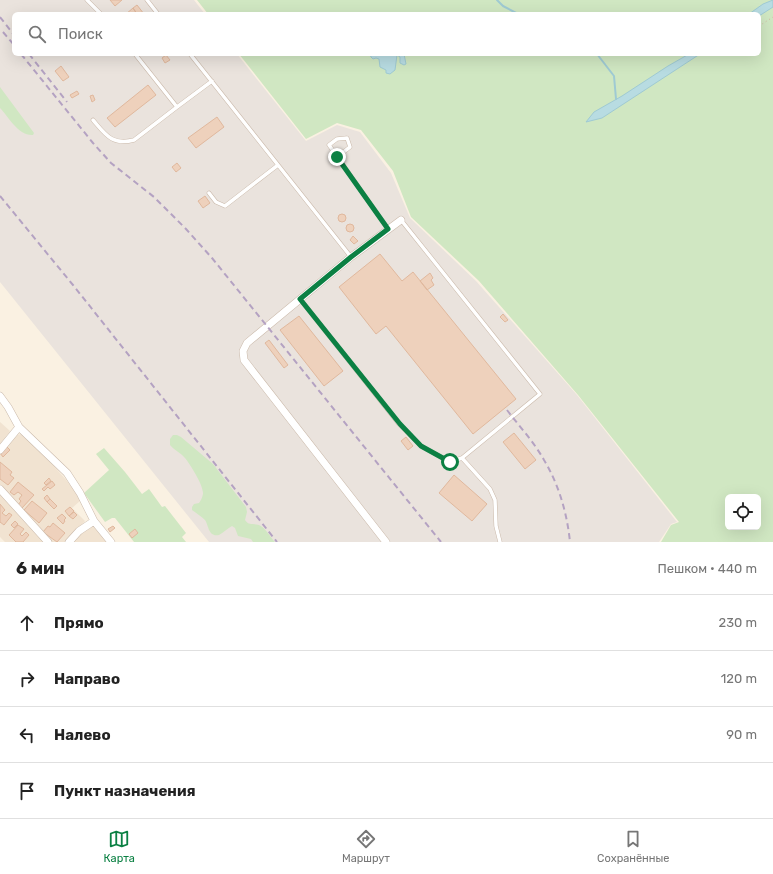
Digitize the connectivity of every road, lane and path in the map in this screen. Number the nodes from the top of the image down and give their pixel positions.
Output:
1 (87, 0) edge
2 (147, 0) edge
3 (99, 12) edge
4 (156, 12) edge
5 (773, 17) edge
6 (761, 25) edge
7 (137, 56) edge
8 (192, 56) edge
9 (212, 81) junction
10 (176, 107) junction
11 (92, 120) dead end
12 (337, 157) junction
13 (278, 165) junction
14 (209, 193) dead end
15 (401, 220) joint
16 (388, 229) junction
17 (351, 257) junction
18 (300, 299) junction
19 (0, 396) edge
20 (19, 427) junction
21 (0, 450) edge
22 (462, 458) junction
23 (0, 489) edge
24 (94, 521) junction
25 (48, 542) edge
26 (69, 542) edge
27 (111, 542) edge
28 (386, 542) edge
29 (500, 542) edge

1 - 3 lane
2 - 4 lane
5 - 6 path
7 - 10 lane
8 - 9 lane
9 - 10 lane
9 - 13 lane
10 - 11 lane
12 - 12 lane
12 - 16 lane
13 - 14 lane
13 - 17 lane
15 - 16 street
15 - 22 lane
16 - 17 street
17 - 18 street
18 - 22 lane
18 - 28 street
19 - 20 street
20 - 21 street
20 - 24 street
22 - 29 lane
23 - 25 street
24 - 26 street
24 - 27 street

